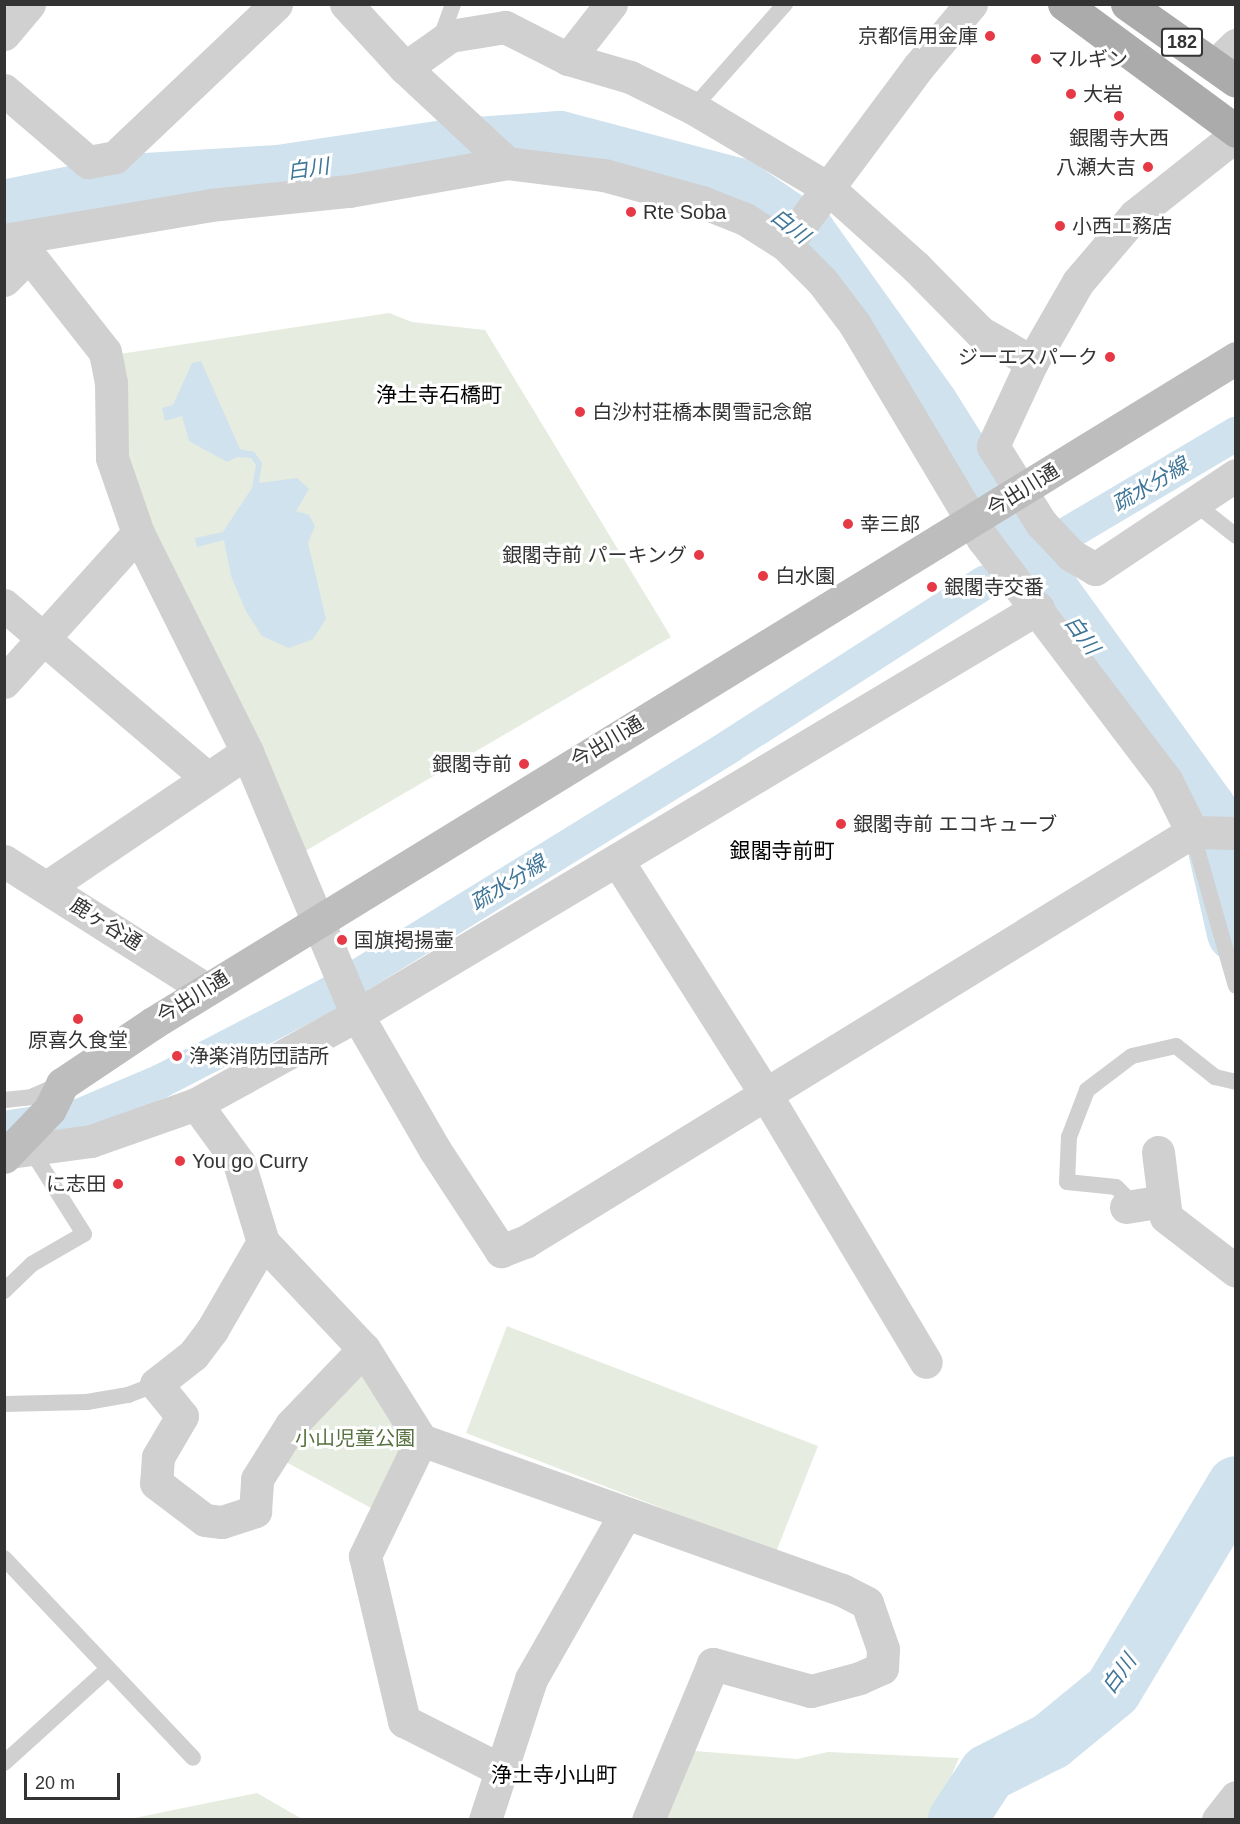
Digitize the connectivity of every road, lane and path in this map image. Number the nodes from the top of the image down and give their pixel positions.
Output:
1 (28, 4) edge
2 (276, 4) edge
3 (346, 4) edge
4 (453, 4) edge
5 (611, 4) edge
6 (785, 4) edge
7 (970, 4) edge
8 (1064, 4) edge
9 (1127, 4) edge
10 (4, 34) edge
11 (439, 42) junction
12 (568, 59) junction
13 (1229, 64) edge
14 (405, 68) junction
15 (4, 90) edge
16 (693, 108) junction
17 (1236, 133) edge
18 (493, 150) junction
19 (827, 189) junction
20 (20, 244) edge
21 (786, 244) junction
22 (4, 280) edge
23 (1236, 358) edge
24 (1032, 362) junction
25 (1236, 475) edge
26 (1193, 502) junction
27 (996, 507) junction
28 (138, 533) junction
29 (1236, 536) edge
30 (4, 605) edge
31 (1038, 608) junction
32 (43, 640) junction
33 (4, 682) edge
34 (247, 752) junction
35 (207, 778) junction
36 (1216, 833) edge
37 (617, 860) junction
38 (4, 861) edge
39 (47, 887) junction
40 (315, 920) junction
41 (1236, 986) edge
42 (206, 989) junction
43 (347, 993) junction
44 (1236, 1082) edge
45 (766, 1095) junction
46 (56, 1096) junction
47 (4, 1100) edge
48 (196, 1104) junction
49 (18, 1149) edge
50 (1158, 1152) dead end
51 (1142, 1205) junction
52 (263, 1242) junction
53 (1236, 1271) edge
54 (4, 1291) edge
55 (364, 1349) junction
56 (926, 1362) dead end
57 (156, 1384) junction
58 (4, 1404) edge
59 (421, 1440) junction
60 (624, 1514) junction
61 (4, 1558) edge
62 (107, 1670) junction
63 (193, 1758) dead end
64 (4, 1763) edge
65 (499, 1769) junction
66 (1236, 1797) edge
67 (485, 1820) edge
68 (648, 1820) edge
69 (1218, 1820) edge

1 - 10 street
2 - 15 street
3 - 14 street
4 - 11 lane
5 - 12 street
6 - 16 lane
7 - 19 street
8 - 17 main road, 182
9 - 13 main road, 182
11 - 12 street
11 - 14 street
12 - 16 street
14 - 18 street
16 - 19 street
17 - 24 street
18 - 20 street
18 - 21 street
19 - 21 street
19 - 24 street
20 - 22 street
20 - 28 street
21 - 27 street
23 - 27 main road, 今出川通
24 - 27 street
25 - 26 street
26 - 27 street
26 - 29 lane
27 - 31 street
27 - 40 main road, 今出川通
28 - 32 street
28 - 34 street
30 - 32 street
31 - 36 street
31 - 37 street
32 - 33 street
32 - 35 street
34 - 35 street
34 - 40 street
35 - 39 street
36 - 41 lane
36 - 45 street
37 - 43 street
37 - 45 street
38 - 39 street, 鹿ヶ谷通
39 - 42 street, 鹿ヶ谷通
40 - 42 main road, 今出川通
40 - 43 street
42 - 46 main road, 今出川通
43 - 45 street
43 - 48 street
44 - 51 lane
45 - 56 street
46 - 47 lane
46 - 49 main road, 今出川通
48 - 49 street
48 - 52 street
49 - 54 lane
50 - 51 street
51 - 53 street
52 - 55 street
52 - 57 street
55 - 57 street
55 - 59 street
57 - 58 lane
59 - 60 street
59 - 65 street
60 - 65 street
60 - 68 street
61 - 62 lane
62 - 63 lane
62 - 64 lane
65 - 67 street
66 - 69 street

